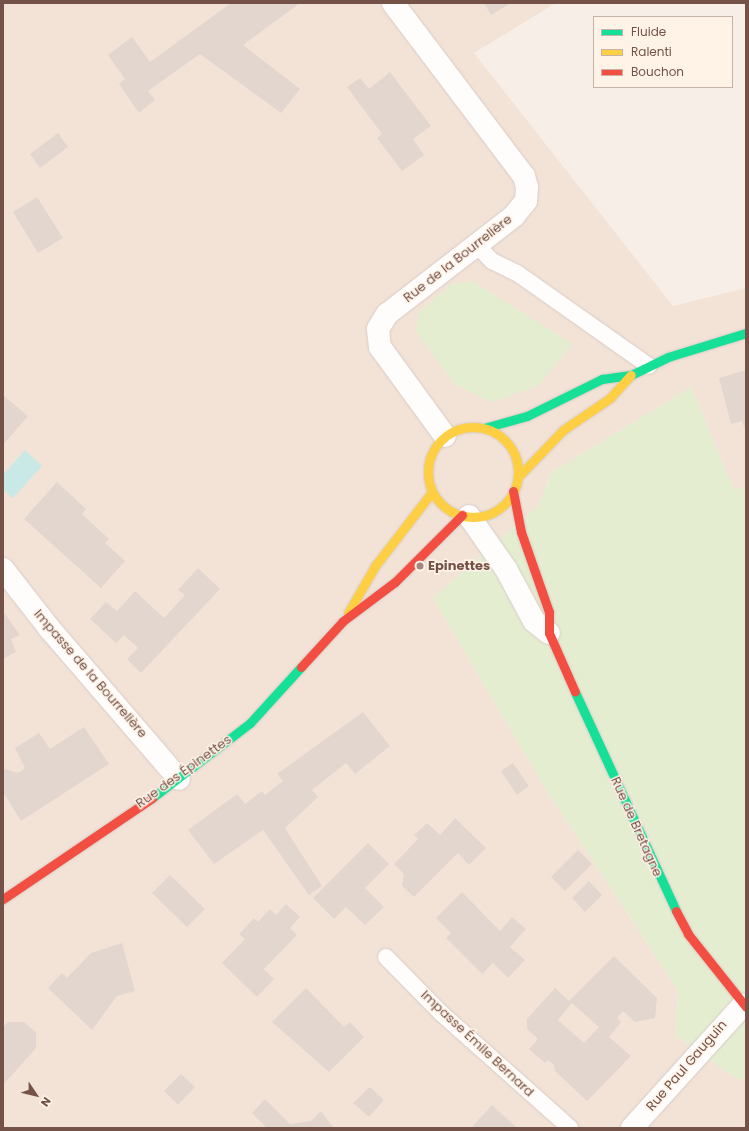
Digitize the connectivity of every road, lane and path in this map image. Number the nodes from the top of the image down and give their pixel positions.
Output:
1 (393, 3) edge
2 (477, 246) junction
3 (746, 333) edge
4 (649, 366) junction
5 (631, 375) junction
6 (484, 428) junction
7 (445, 436) junction
8 (518, 477) junction
9 (432, 492) junction
10 (513, 492) junction
11 (465, 516) junction
12 (3, 569) edge
13 (343, 620) junction
14 (549, 633) junction
15 (179, 778) junction
16 (3, 899) edge
17 (386, 958) dead end
18 (745, 1006) edge
19 (570, 1128) edge
20 (632, 1128) edge

1 - 2 street, Rue de la Bourrelière
2 - 4 lane
2 - 7 street, Rue de la Bourrelière
3 - 4 street
4 - 5 street
5 - 6 street
5 - 8 street
6 - 7 street
6 - 8 street
7 - 9 street
8 - 10 street
9 - 11 street
9 - 13 street, Rue des Épinettes
10 - 11 street
10 - 14 street, Rue de Bretagne
11 - 13 street, Rue des Épinettes
11 - 14 street, Rue de Bretagne
12 - 15 street, Impasse de la Bourrelière
13 - 15 street, Rue des Épinettes
14 - 18 street, Rue de Bretagne
15 - 16 street, Rue des Épinettes
17 - 19 lane, Impasse Émile Bernard
18 - 20 street, Rue Paul Gauguin

